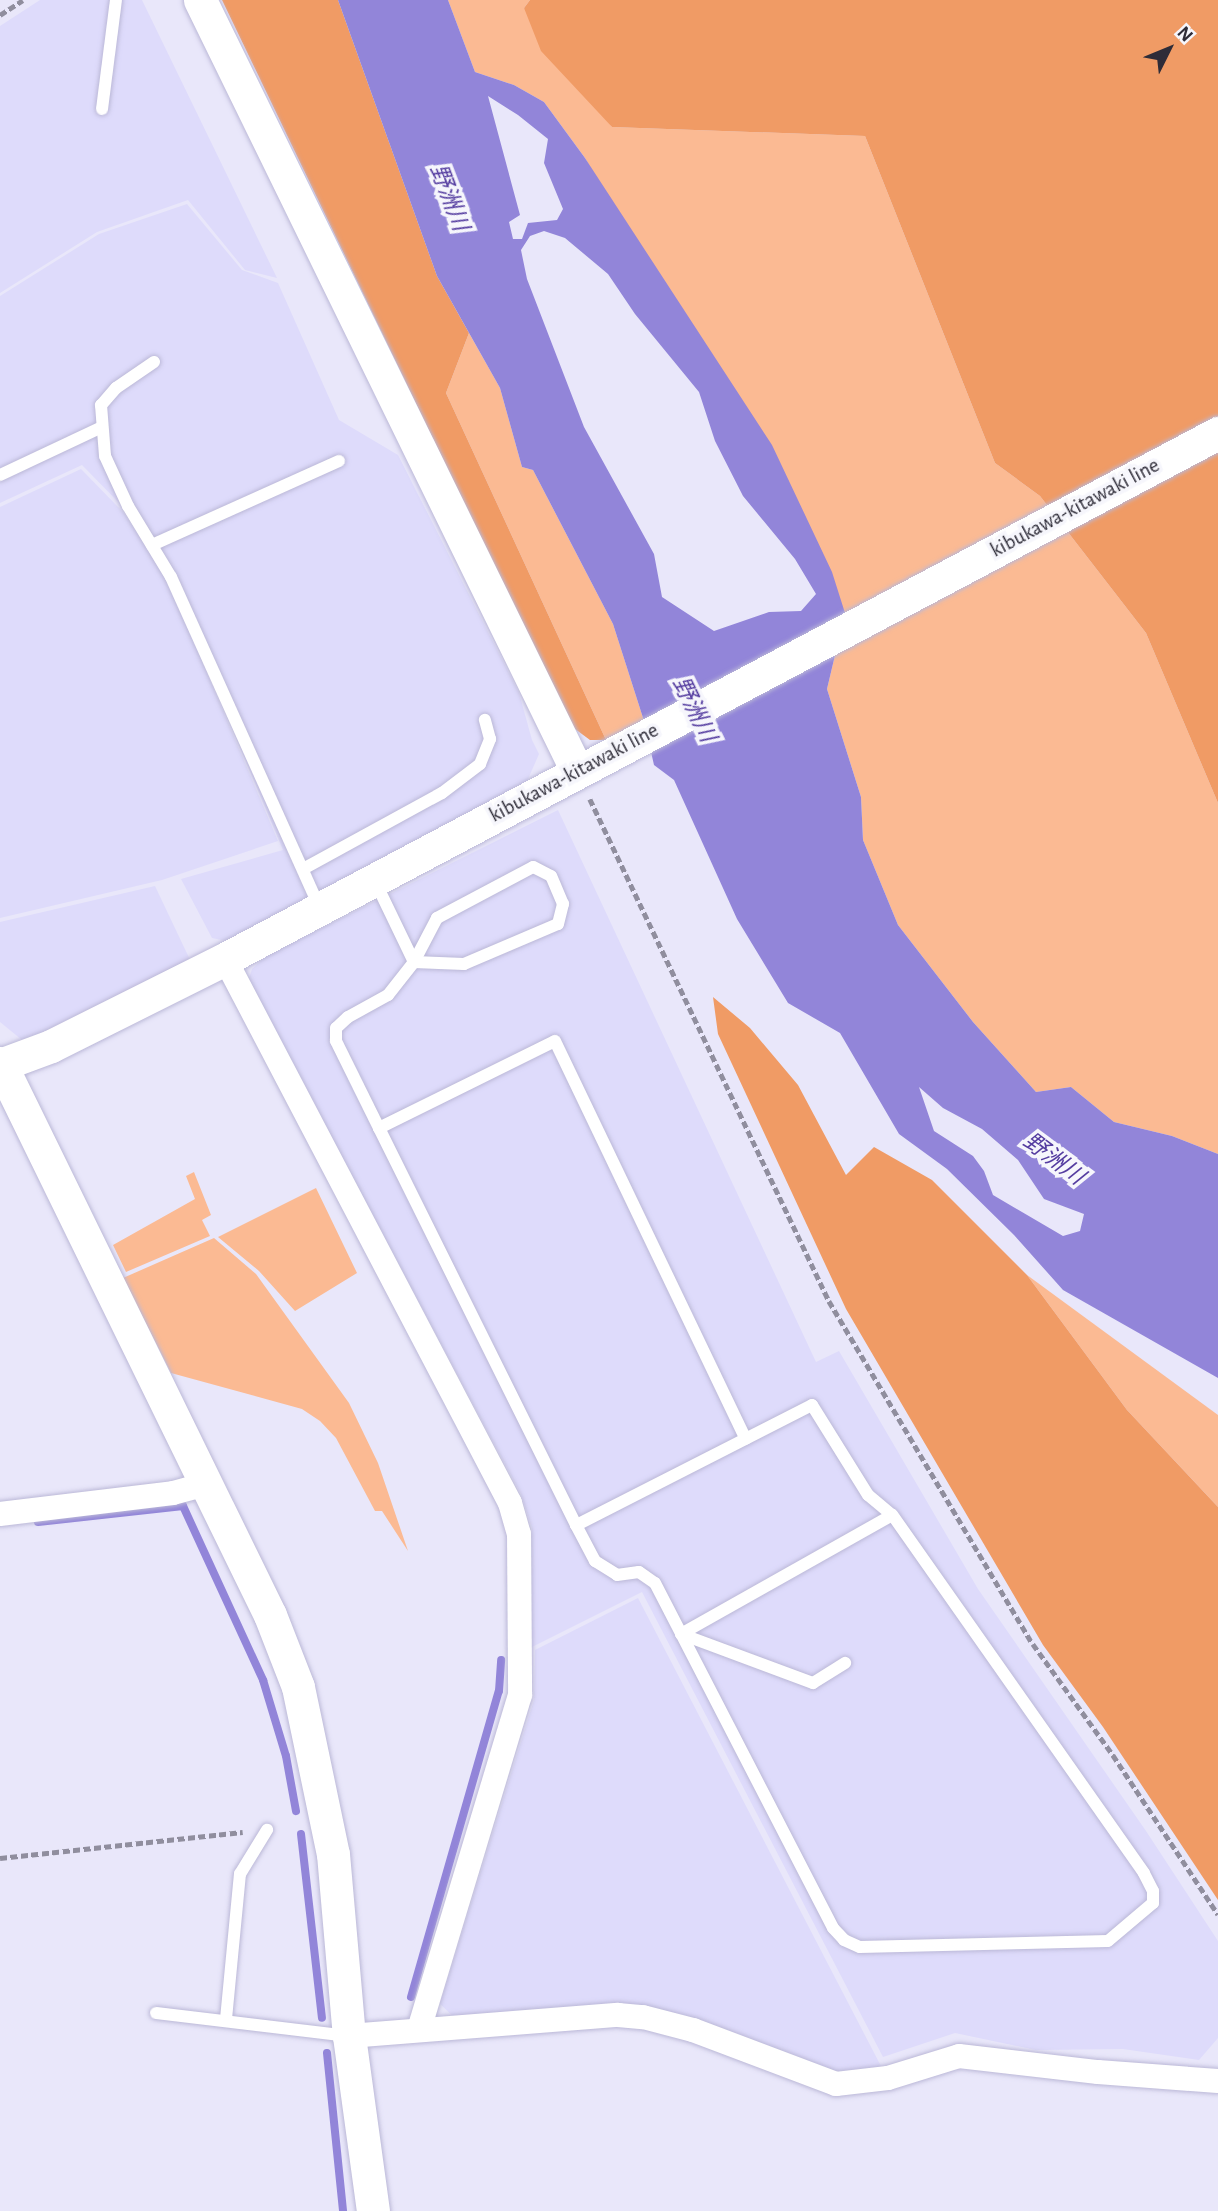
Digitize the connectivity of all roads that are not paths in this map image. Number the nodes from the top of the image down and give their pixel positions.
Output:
1 (116, 0) edge
2 (200, 0) edge
3 (102, 109) dead end
4 (154, 362) dead end
5 (100, 428) junction
6 (1218, 433) edge
7 (339, 461) dead end
8 (0, 475) edge
9 (152, 545) junction
10 (485, 720) dead end
11 (577, 771) junction
12 (303, 869) junction
13 (374, 879) junction
14 (320, 908) junction
15 (225, 959) junction
16 (414, 962) junction
17 (0, 1064) edge
18 (379, 1128) junction
19 (746, 1439) junction
20 (205, 1484) junction
21 (0, 1514) edge
22 (892, 1515) junction
23 (576, 1525) junction
24 (681, 1634) junction
25 (845, 1664) dead end
26 (267, 1830) road end
27 (156, 2012) dead end
28 (226, 2019) junction
29 (419, 2029) junction
30 (349, 2036) junction
31 (1218, 2081) edge
32 (373, 2211) edge

1 - 3 lane
2 - 11 street
4 - 5 lane
5 - 8 lane
5 - 9 lane
6 - 11 street, kibukawa-kitawaki line
7 - 9 lane
9 - 12 lane
10 - 12 lane
11 - 13 street, kibukawa-kitawaki line
12 - 14 lane
13 - 14 street, kibukawa-kitawaki line
13 - 16 lane
14 - 15 street, kibukawa-kitawaki line
15 - 17 street, kibukawa-kitawaki line
15 - 29 street
16 - 16 lane
16 - 18 lane
17 - 20 street
18 - 19 lane
18 - 23 lane
19 - 22 lane
19 - 23 lane
20 - 21 street
20 - 30 street
22 - 24 lane
22 - 24 lane
23 - 24 lane
24 - 25 lane
26 - 28 lane
27 - 28 lane
28 - 30 lane
29 - 30 street
29 - 31 street
30 - 32 street

